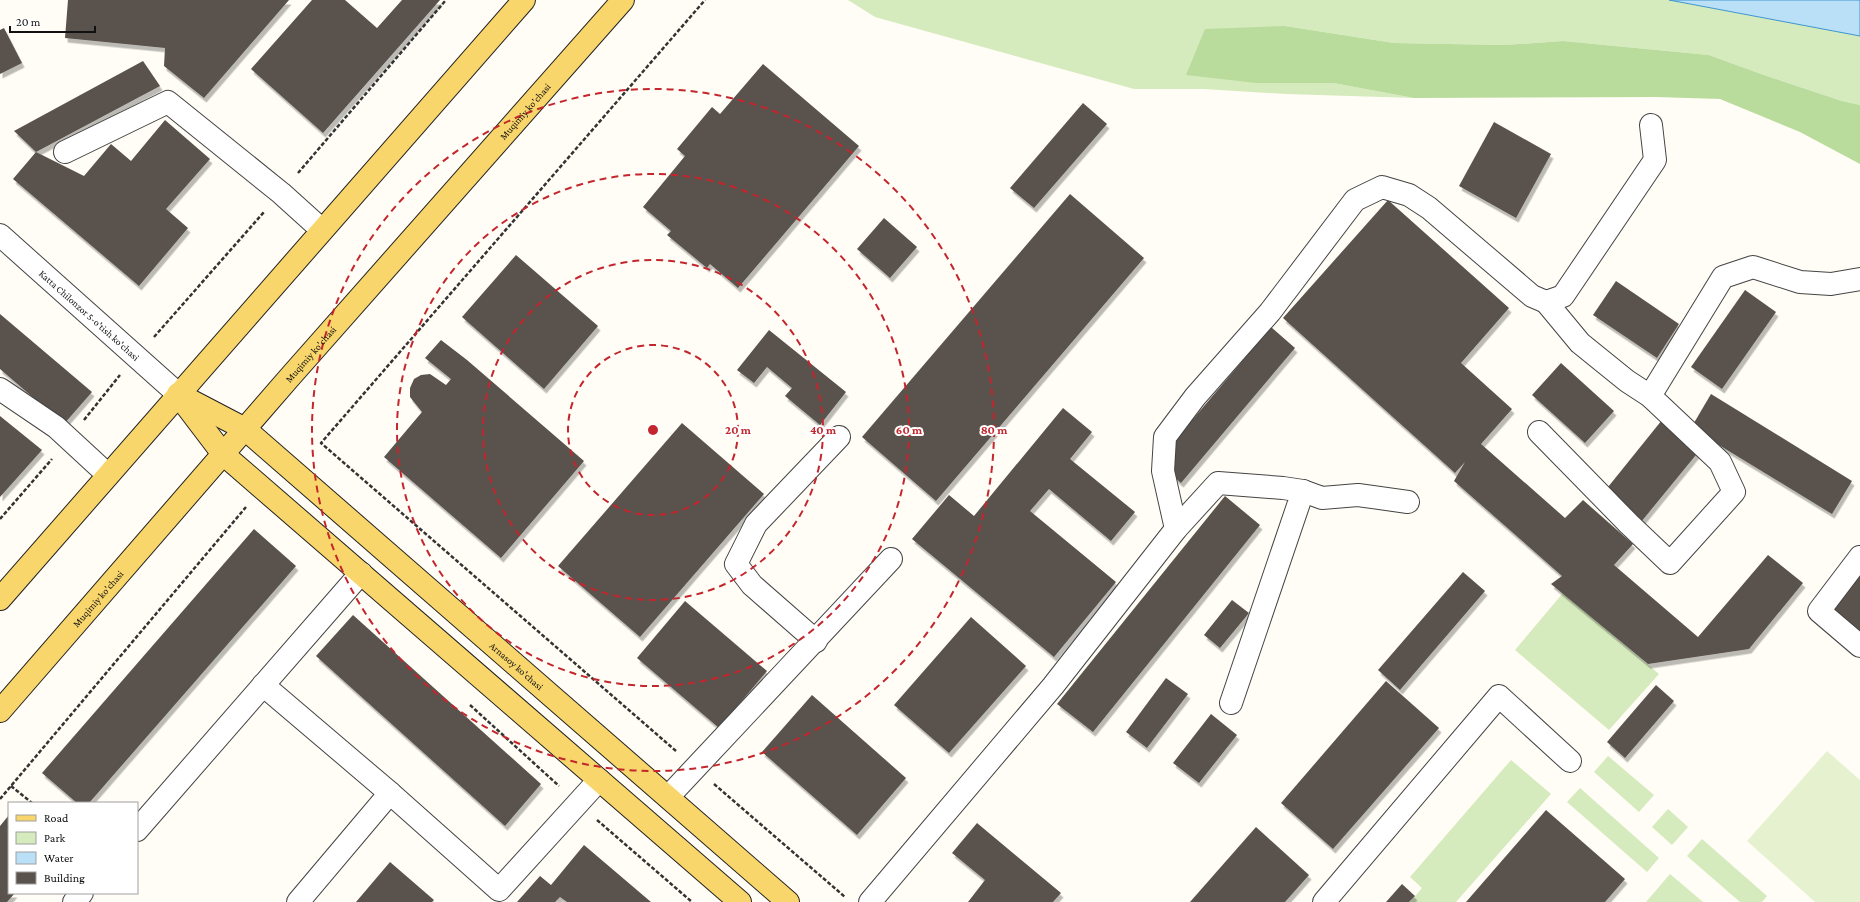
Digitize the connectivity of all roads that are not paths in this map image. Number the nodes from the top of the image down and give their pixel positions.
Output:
1 (524, 0) edge
2 (623, 0) edge
3 (1651, 125) dead end
4 (65, 152) dead end
5 (322, 230) junction
6 (0, 236) edge
7 (1860, 279) edge
8 (1546, 302) junction
9 (0, 389) edge
10 (178, 394) junction
11 (1650, 396) junction
12 (245, 430) junction
13 (1539, 432) dead end
14 (839, 437) dead end
15 (224, 454) junction
16 (108, 475) junction
17 (1303, 491) junction
18 (1408, 502) dead end
19 (1176, 529) junction
20 (1860, 558) edge
21 (891, 559) dead end
22 (361, 573) junction
23 (0, 599) edge
24 (816, 641) junction
25 (1860, 646) edge
26 (263, 685) junction
27 (1231, 703) dead end
28 (0, 710) edge
29 (1570, 761) dead end
30 (599, 780) junction
31 (390, 792) junction
32 (668, 797) junction
33 (138, 829) edge
34 (81, 894) edge
35 (730, 899) edge
36 (74, 902) edge
37 (298, 902) edge
38 (788, 902) edge
39 (870, 902) edge
40 (1324, 902) edge

1 - 5 main road
2 - 12 main road, Muqimiy ko'chasi
3 - 8 street
4 - 5 street
5 - 10 main road
6 - 10 street, Katta Chilonzor 5-o'tish ko'chasi
7 - 11 street
8 - 11 street
8 - 19 street
9 - 16 street
10 - 12 main road, Arnasoy ko'chasi
10 - 15 main road
10 - 16 main road
11 - 13 street
12 - 15 main road, Muqimiy ko'chasi
12 - 32 main road, Arnasoy ko'chasi
14 - 24 street
15 - 22 main road
15 - 28 main road, Muqimiy ko'chasi
16 - 23 main road
17 - 18 street
17 - 19 street
17 - 27 street
19 - 39 street
20 - 25 street
21 - 24 street
22 - 26 street
22 - 30 main road
24 - 32 street
26 - 31 street
26 - 33 street
29 - 40 street
30 - 31 street
30 - 35 main road
31 - 37 street
32 - 38 main road, Arnasoy ko'chasi
34 - 36 street

